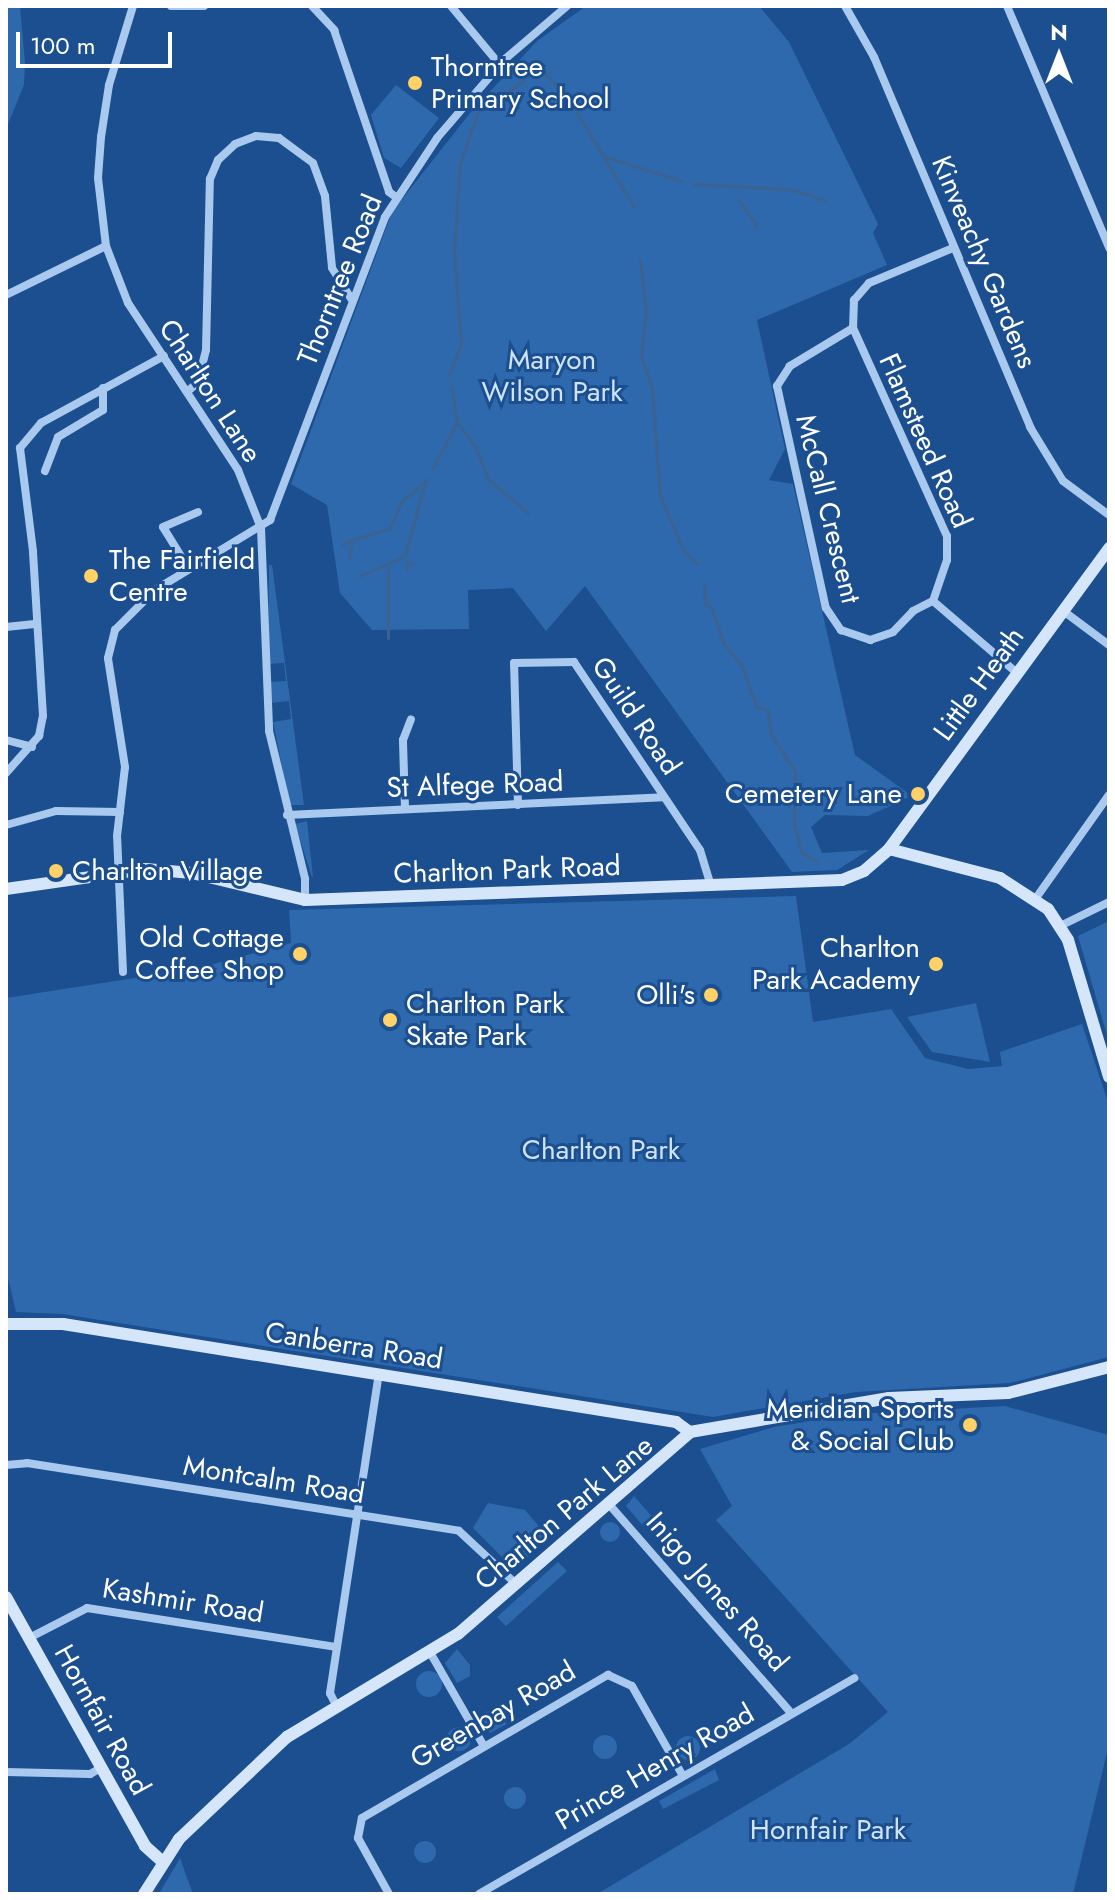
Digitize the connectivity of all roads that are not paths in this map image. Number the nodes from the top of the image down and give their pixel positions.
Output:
1 (133, 6) edge
2 (171, 6) edge
3 (204, 6) edge
4 (312, 6) edge
5 (451, 6) edge
6 (567, 6) edge
7 (845, 6) edge
8 (1007, 6) edge
9 (500, 65) junction
10 (396, 197) junction
11 (106, 246) junction
12 (953, 248) junction
13 (1109, 248) edge
14 (6, 295) edge
15 (351, 298) junction
16 (853, 328) junction
17 (164, 356) junction
18 (103, 388) junction
19 (187, 392) junction
20 (45, 471) dead end
21 (198, 512) dead end
22 (1109, 515) edge
23 (261, 528) junction
24 (1109, 548) edge
25 (189, 569) junction
26 (933, 601) junction
27 (1062, 610) junction
28 (37, 624) junction
29 (6, 627) edge
30 (1109, 645) edge
31 (1017, 673) junction
32 (411, 719) dead end
33 (6, 740) edge
34 (32, 747) junction
35 (6, 773) edge
36 (1109, 795) edge
37 (664, 797) junction
38 (518, 805) junction
39 (405, 809) junction
40 (120, 812) junction
41 (287, 815) junction
42 (6, 825) edge
43 (889, 849) junction
44 (120, 870) junction
45 (711, 886) junction
46 (6, 889) edge
47 (1036, 898) junction
48 (305, 900) junction
49 (1109, 902) edge
50 (1060, 926) junction
51 (123, 972) dead end
52 (1109, 1077) edge
53 (6, 1324) edge
54 (1109, 1367) edge
55 (379, 1374) junction
56 (690, 1432) junction
57 (6, 1465) edge
58 (607, 1502) junction
59 (358, 1515) junction
60 (516, 1584) junction
61 (6, 1597) edge
62 (29, 1638) junction
63 (337, 1647) junction
64 (431, 1654) junction
65 (854, 1678) dead end
66 (336, 1705) junction
67 (791, 1713) junction
68 (484, 1746) junction
69 (101, 1768) junction
70 (6, 1772) edge
71 (683, 1776) junction
72 (163, 1862) junction
73 (144, 1894) edge
74 (389, 1894) edge
75 (479, 1894) edge

1 - 11 street, Charlton Lane
2 - 3 street
4 - 10 street
5 - 9 street
6 - 9 street, Thorntree Road
7 - 12 street, Kinveachy Gardens
8 - 13 street
9 - 10 street, Thorntree Road
10 - 15 street, Thorntree Road
11 - 14 street
11 - 17 street, Charlton Lane
12 - 16 street, Flamsteed Road
12 - 22 street, Kinveachy Gardens
15 - 19 street
15 - 23 street, Thorntree Road
16 - 26 street, Flamsteed Road
16 - 26 street, McCall Crescent
17 - 18 street
17 - 19 street, Charlton Lane
18 - 20 street
18 - 28 street
19 - 23 street, Charlton Lane
21 - 25 street
23 - 25 street
23 - 41 street, Charlton Lane
24 - 27 street, Little Heath
25 - 40 street
26 - 31 street
27 - 30 street
27 - 31 street, Little Heath
28 - 29 street
28 - 34 street
31 - 43 street, Little Heath
32 - 39 street
33 - 34 street
34 - 35 street
36 - 47 street
37 - 38 street, St Alfege Road
37 - 38 street, Guild Road
37 - 45 street, Guild Road
38 - 39 street, St Alfege Road
39 - 41 street, St Alfege Road
40 - 42 street
40 - 44 street
41 - 48 street, Charlton Lane
43 - 45 street, Charlton Park Road
43 - 47 street
44 - 46 street, Charlton Park Road
44 - 48 street, Charlton Park Road
44 - 51 street
45 - 48 street, Charlton Park Road
47 - 50 street
49 - 50 street
50 - 52 street
53 - 55 street, Canberra Road
54 - 56 street, Charlton Park Lane
55 - 56 street, Canberra Road
55 - 59 street
56 - 58 street, Charlton Park Lane
57 - 59 street, Montcalm Road
58 - 60 street, Charlton Park Lane
58 - 67 street, Inigo Jones Road
59 - 60 street, Montcalm Road
59 - 63 street
60 - 64 street, Charlton Park Lane
61 - 62 street, Hornfair Road
62 - 63 street, Kashmir Road
62 - 69 street, Hornfair Road
63 - 66 street
64 - 66 street, Charlton Park Lane
64 - 68 street
65 - 67 street, Prince Henry Road
66 - 72 street, Charlton Park Lane
67 - 71 street, Prince Henry Road
68 - 71 street, Greenbay Road
68 - 74 street, Greenbay Road
69 - 70 street
69 - 72 street, Hornfair Road
71 - 75 street, Prince Henry Road
72 - 73 street, Charlton Park Lane

